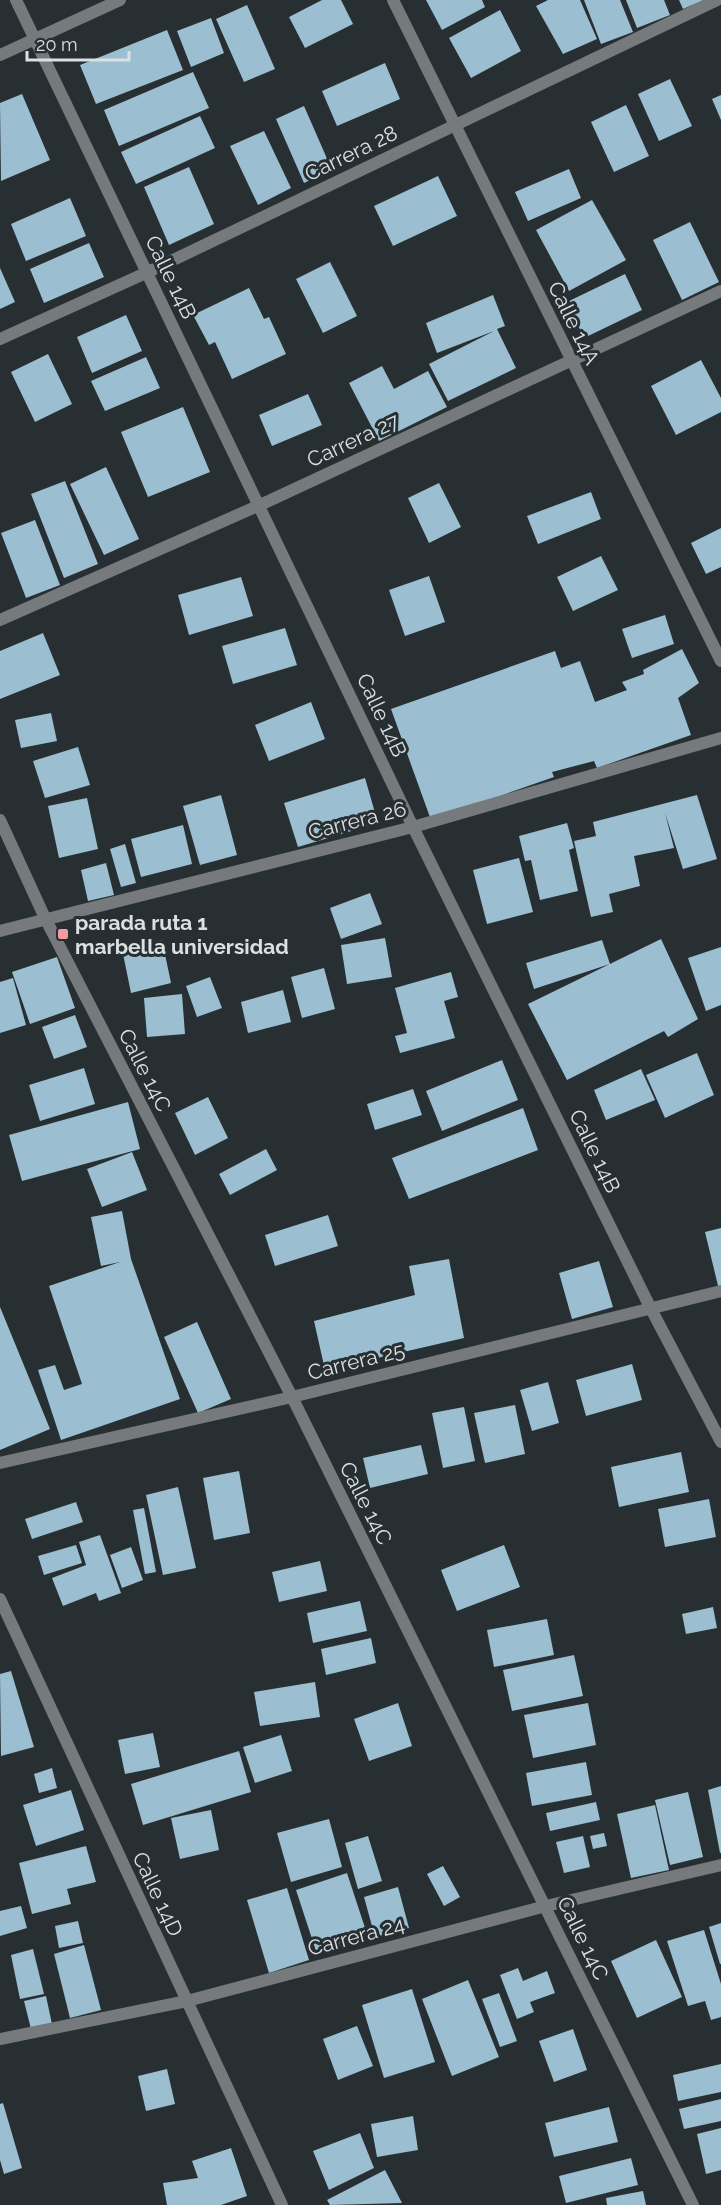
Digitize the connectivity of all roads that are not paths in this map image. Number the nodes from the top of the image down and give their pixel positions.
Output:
1 (16, 0) edge
2 (120, 0) edge
3 (393, 0) edge
4 (717, 0) edge
5 (33, 39) junction
6 (0, 55) edge
7 (457, 124) junction
8 (148, 272) junction
9 (721, 291) edge
10 (0, 339) edge
11 (570, 361) junction
12 (260, 504) junction
13 (0, 620) edge
14 (721, 661) edge
15 (721, 738) edge
16 (0, 820) edge
17 (413, 827) junction
18 (45, 918) junction
19 (0, 931) edge
20 (721, 1291) edge
21 (650, 1307) junction
22 (291, 1397) junction
23 (721, 1442) edge
24 (0, 1463) edge
25 (0, 1599) edge
26 (721, 1865) edge
27 (546, 1906) junction
28 (187, 2001) junction
29 (0, 2039) edge
30 (282, 2205) edge
31 (693, 2205) edge

1 - 5 street, Calle 14B
2 - 5 street
3 - 7 street, Calle 14A
4 - 7 street, Carrera 28
5 - 6 street
5 - 8 street, Calle 14B
7 - 8 street, Carrera 28
7 - 11 street, Calle 14A
8 - 10 street, Carrera 28
8 - 12 street, Calle 14B
9 - 11 street, Carrera 27
11 - 12 street, Carrera 27
11 - 14 street, Calle 14A
12 - 13 street, Carrera 27
12 - 17 street, Calle 14B
15 - 17 street, Carrera 26
16 - 18 street, Calle 14C
17 - 18 street, Carrera 26
17 - 21 street, Calle 14B
18 - 19 street, Carrera 26
18 - 22 street, Calle 14C
20 - 21 street, Carrera 25
21 - 22 street, Carrera 25
21 - 23 street, Calle 14B
22 - 24 street, Carrera 25
22 - 27 street, Calle 14C
25 - 28 street, Calle 14D
26 - 27 street, Carrera 24
27 - 28 street, Carrera 24
27 - 31 street, Calle 14C
28 - 29 street, Carrera 24
28 - 30 street, Calle 14D

